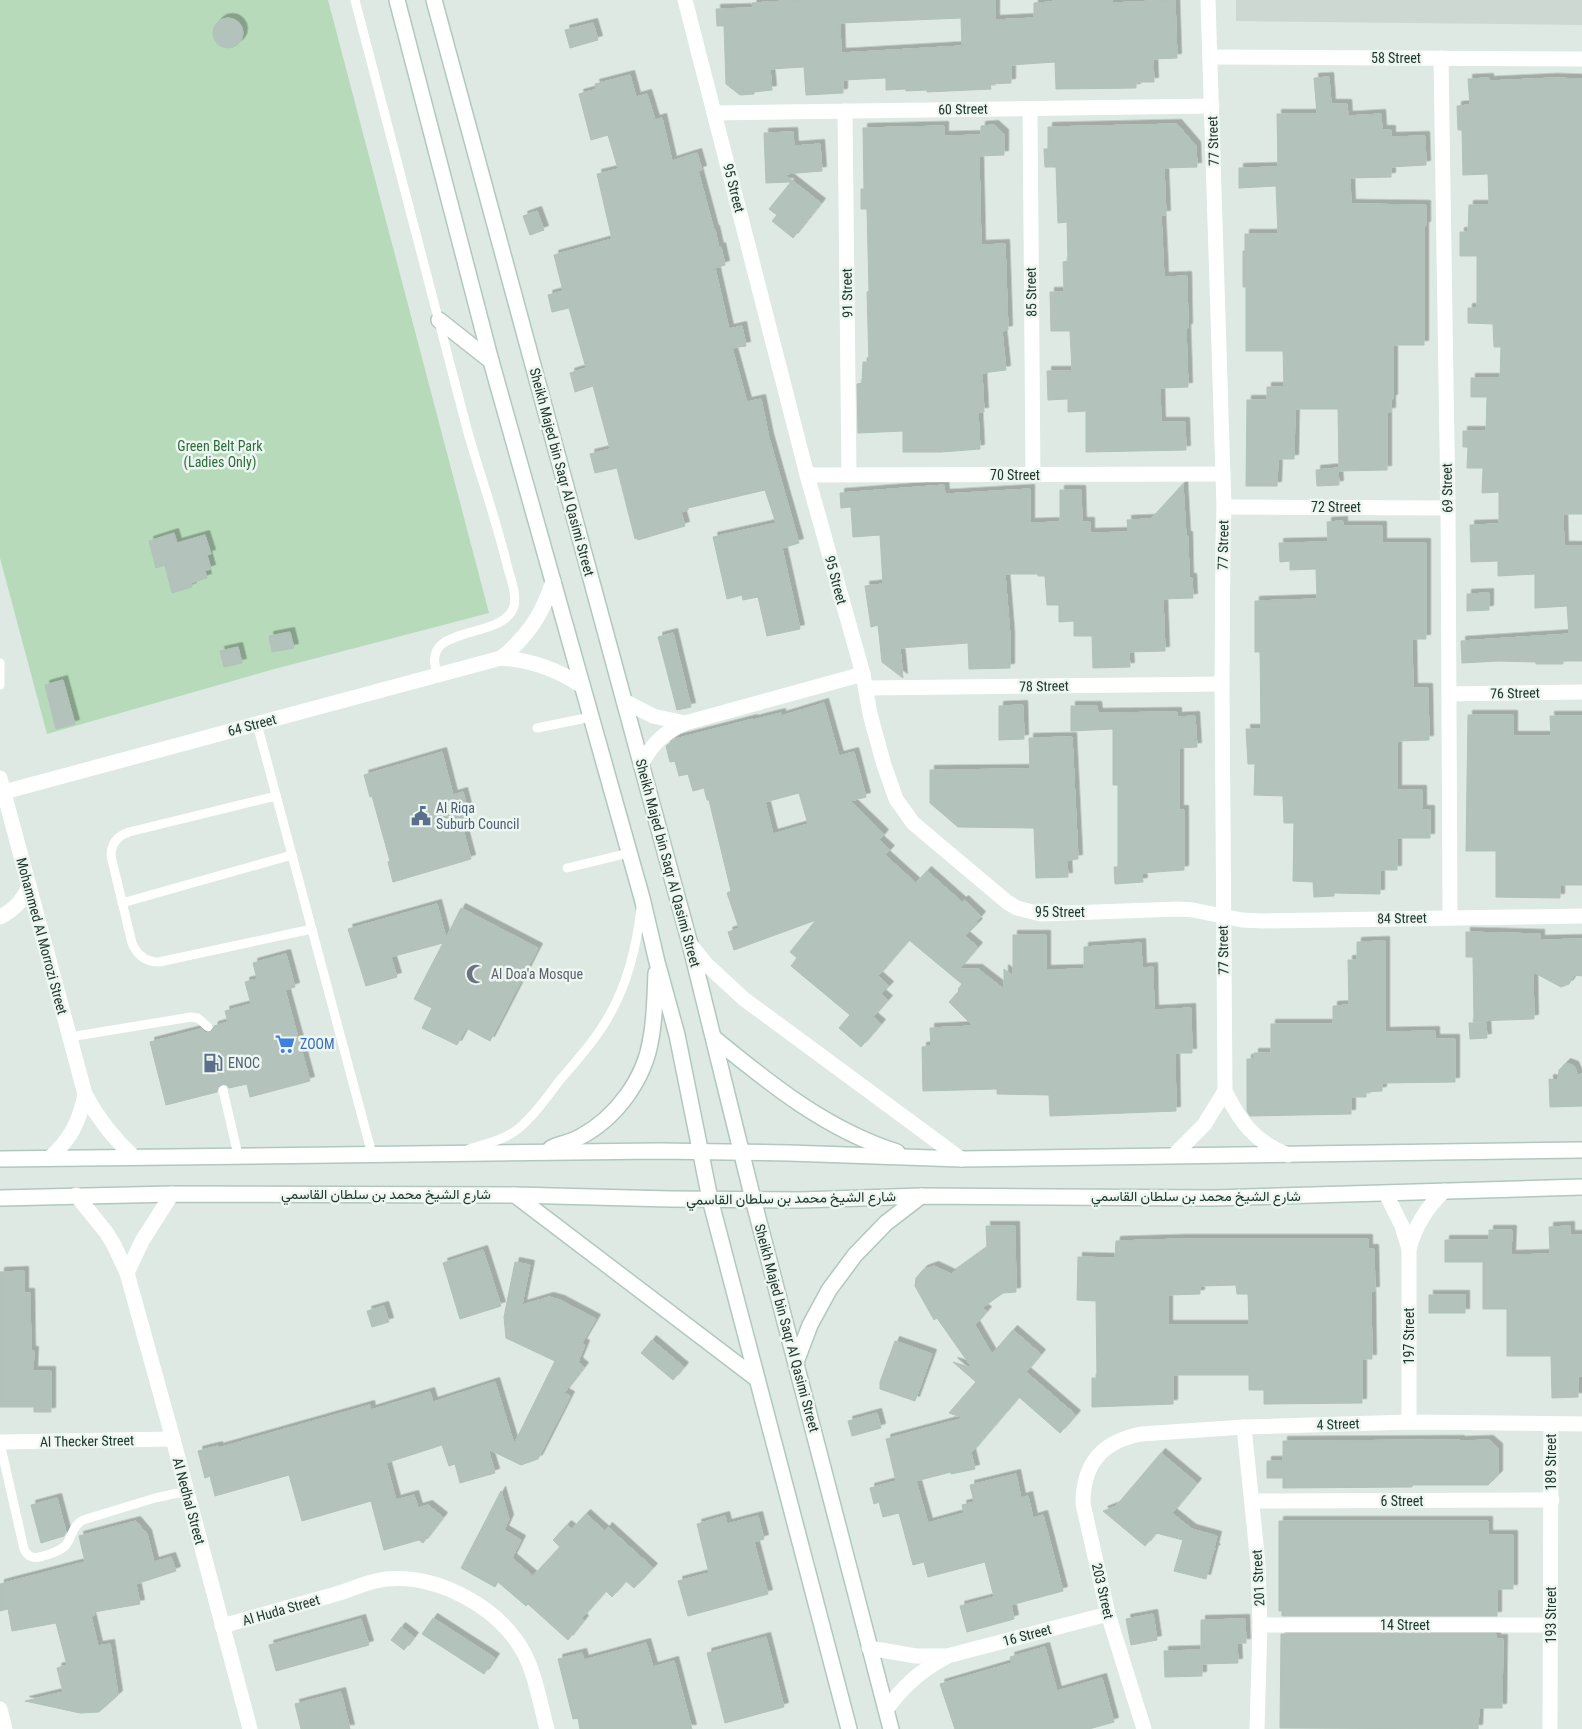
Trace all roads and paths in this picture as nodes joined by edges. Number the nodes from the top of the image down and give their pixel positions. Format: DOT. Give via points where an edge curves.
graph roads {
  1 [pos="355,0"];
  2 [pos="397,0"];
  3 [pos="434,0"];
  4 [pos="685,0"];
  5 [pos="1208,0"];
  6 [pos="1210,57"];
  7 [pos="1440,58"];
  8 [pos="1582,59"];
  9 [pos="1212,106"];
  10 [pos="1030,108"];
  11 [pos="845,111"];
  12 [pos="715,113"];
  13 [pos="439,320"];
  14 [pos="491,361"];
  15 [pos="1223,474"];
  16 [pos="807,475"];
  17 [pos="849,475"];
  18 [pos="1033,475"];
  19 [pos="1224,507"];
  20 [pos="1448,508"];
  21 [pos="553,581"];
  22 [pos="501,658"];
  23 [pos="0,663"];
  24 [pos="438,675"];
  25 [pos="864,681"];
  26 [pos="1222,684"];
  27 [pos="0,686"];
  28 [pos="582,686"];
  29 [pos="1582,692"];
  30 [pos="1449,694"];
  31 [pos="624,702"];
  32 [pos="591,717"];
  33 [pos="684,723"];
  34 [pos="257,724"];
  35 [pos="538,728"];
  36 [pos="641,765"];
  37 [pos="2,785"];
  38 [pos="276,796"];
  39 [pos="629,853"];
  40 [pos="292,855"];
  41 [pos="567,868"];
  42 [pos="29,886"];
  43 [pos="642,898"];
  44 [pos="122,903"];
  45 [pos="1582,916"];
  46 [pos="0,917"];
  47 [pos="1223,917"];
  48 [pos="1450,918"];
  49 [pos="312,929"];
  50 [pos="690,944"];
  51 [pos="657,962"];
  52 [pos="208,1027"];
  53 [pos="70,1037"];
  54 [pos="714,1038"];
  55 [pos="223,1090"];
  56 [pos="1225,1091"];
  57 [pos="86,1094"];
  58 [pos="1582,1150"];
  59 [pos="539,1152"];
  60 [pos="700,1152"];
  61 [pos="457,1153"];
  62 [pos="372,1154"];
  63 [pos="742,1154"];
  64 [pos="1288,1154"];
  65 [pos="1174,1155"];
  66 [pos="238,1156"];
  67 [pos="134,1157"];
  68 [pos="915,1157"];
  69 [pos="50,1158"];
  70 [pos="0,1159"];
  71 [pos="961,1159"];
  72 [pos="1582,1187"];
  73 [pos="1444,1191"];
  74 [pos="172,1194"];
  75 [pos="515,1194"];
  76 [pos="1386,1194"];
  77 [pos="76,1195"];
  78 [pos="921,1196"];
  79 [pos="0,1198"];
  80 [pos="710,1199"];
  81 [pos="753,1200"];
  82 [pos="1409,1250"];
  83 [pos="127,1273"];
  84 [pos="796,1362"];
  85 [pos="756,1379"];
  86 [pos="1409,1422"];
  87 [pos="1551,1424"];
  88 [pos="1582,1424"];
  89 [pos="1244,1427"];
  90 [pos="173,1440"];
  91 [pos="0,1442"];
  92 [pos="1099,1455"];
  93 [pos="187,1491"];
  94 [pos="1552,1500"];
  95 [pos="1252,1501"];
  96 [pos="1108,1614"];
  97 [pos="1260,1625"];
  98 [pos="1551,1625"];
  99 [pos="222,1626"];
  100 [pos="869,1648"];
  101 [pos="947,1656"];
  102 [pos="0,1710"];
  103 [pos="886,1710"];
  104 [pos="5,1729"];
  105 [pos="250,1729"];
  106 [pos="547,1729"];
  107 [pos="849,1729"];
  108 [pos="891,1729"];
  109 [pos="1144,1729"];
  110 [pos="1257,1729"];
  111 [pos="1550,1729"];
  1 -- 13 [label="lane"];
  2 -- 14 [label="street"];
  3 -- 31 [label="street, Sheikh Majed bin Saqr Al Qasimi Street"];
  4 -- 12 [label="street, 95 Street"];
  5 -- 6 [label="street, 77 Street"];
  6 -- 7 [label="street, 58 Street"];
  6 -- 9 [label="street, 77 Street"];
  7 -- 8 [label="street, 58 Street"];
  7 -- 20 [label="street, 69 Street"];
  9 -- 10 [label="street, 60 Street"];
  9 -- 15 [label="street, 77 Street"];
  10 -- 11 [label="street, 60 Street"];
  10 -- 18 [label="street, 85 Street"];
  11 -- 12 [label="street, 60 Street"];
  11 -- 17 [label="street, 91 Street"];
  12 -- 16 [label="street, 95 Street"];
  13 -- 14 [label="street"];
  13 -- 24 [label="lane" via="515,599 512,612 503,621 445,641 436,654"];
  14 -- 21 [label="street"];
  15 -- 18 [label="street, 70 Street"];
  15 -- 19 [label="street, 77 Street"];
  16 -- 17 [label="street, 70 Street"];
  16 -- 25 [label="street, 95 Street"];
  17 -- 18 [label="street, 70 Street"];
  19 -- 20 [label="street, 72 Street"];
  19 -- 26 [label="street, 77 Street"];
  20 -- 30 [label="street, 69 Street"];
  21 -- 22 [label="street, 64 Street" via="539,617 516,646"];
  21 -- 28 [label="street"];
  22 -- 24 [label="street, 64 Street"];
  22 -- 28 [label="street, 64 Street" via="536,663 568,676"];
  23 -- 27 [label="lane"];
  24 -- 34 [label="street, 64 Street"];
  25 -- 26 [label="street, 78 Street"];
  25 -- 33 [label="street, 78 Street"];
  25 -- 47 [label="street, 95 Street" via="874,731 901,808 913,823 1007,902 1041,914 1178,909"];
  26 -- 47 [label="street, 77 Street"];
  28 -- 32 [label="street"];
  29 -- 30 [label="street, 76 Street"];
  30 -- 48 [label="street, 69 Street"];
  31 -- 33 [label="street" via="653,716"];
  31 -- 36 [label="street, Sheikh Majed bin Saqr Al Qasimi Street"];
  32 -- 35 [label="lane"];
  32 -- 39 [label="street"];
  33 -- 36 [label="street" via="658,739"];
  34 -- 37 [label="street, 64 Street"];
  34 -- 38 [label="lane"];
  36 -- 50 [label="street, Sheikh Majed bin Saqr Al Qasimi Street"];
  37 -- 42 [label="street, Mohammed Al Morrozi Street"];
  38 -- 40 [label="lane"];
  38 -- 44 [label="lane" via="119,837 112,846 111,856"];
  39 -- 41 [label="lane"];
  39 -- 43 [label="street"];
  40 -- 44 [label="lane"];
  40 -- 49 [label="lane"];
  42 -- 46 [label="street" via="18,905"];
  42 -- 53 [label="street, Mohammed Al Morrozi Street"];
  43 -- 51 [label="street"];
  43 -- 61 [label="lane" via="625,981 601,1029 518,1129 503,1138"];
  44 -- 49 [label="lane" via="134,950 151,962"];
  45 -- 48 [label="street, 84 Street"];
  47 -- 48 [label="street, 84 Street" via="1262,921"];
  47 -- 56 [label="street, 77 Street"];
  49 -- 62 [label="lane"];
  50 -- 54 [label="street, Sheikh Majed bin Saqr Al Qasimi Street"];
  50 -- 71 [label="street" via="706,964 744,999"];
  51 -- 59 [label="street" via="651,1040 638,1079 613,1113 597,1126 579,1137"];
  51 -- 60 [label="street" via="677,1035"];
  52 -- 53 [label="lane" via="198,1018 191,1017"];
  53 -- 57 [label="street, Mohammed Al Morrozi Street"];
  54 -- 63 [label="street, Sheikh Majed bin Saqr Al Qasimi Street"];
  54 -- 68 [label="street" via="809,1111 878,1146"];
  55 -- 66 [label="lane"];
  56 -- 64 [label="street, 77 Street" via="1233,1109 1259,1139"];
  56 -- 65 [label="street" via="1204,1125"];
  57 -- 67 [label="street, Mohammed Al Morrozi Street" via="106,1128"];
  57 -- 69 [label="street" via="74,1130"];
  58 -- 64 [label="street"];
  59 -- 60 [label="street"];
  59 -- 61 [label="street"];
  60 -- 63 [label="street"];
  60 -- 80 [label="street"];
  61 -- 62 [label="street"];
  62 -- 66 [label="street"];
  63 -- 68 [label="street"];
  63 -- 81 [label="street, Sheikh Majed bin Saqr Al Qasimi Street"];
  64 -- 65 [label="street"];
  65 -- 71 [label="street"];
  66 -- 67 [label="street"];
  67 -- 69 [label="street"];
  68 -- 71 [label="street"];
  69 -- 70 [label="street"];
  72 -- 73 [label="street, شارع الشيخ محمد بن سلطان القاسمي"];
  73 -- 76 [label="street, شارع الشيخ محمد بن سلطان القاسمي"];
  73 -- 82 [label="street" via="1418,1224"];
  74 -- 75 [label="street, شارع الشيخ محمد بن سلطان القاسمي"];
  74 -- 77 [label="street, شارع الشيخ محمد بن سلطان القاسمي"];
  74 -- 83 [label="street" via="146,1234"];
  75 -- 80 [label="street, شارع الشيخ محمد بن سلطان القاسمي"];
  75 -- 85 [label="street"];
  76 -- 78 [label="street, شارع الشيخ محمد بن سلطان القاسمي" via="1213,1198"];
  76 -- 82 [label="street" via="1402,1226"];
  77 -- 79 [label="street, شارع الشيخ محمد بن سلطان القاسمي"];
  77 -- 83 [label="street, Al Nedhal Street" via="106,1232"];
  78 -- 81 [label="street, شارع الشيخ محمد بن سلطان القاسمي"];
  78 -- 84 [label="street" via="886,1223 855,1255 829,1290 810,1325"];
  80 -- 81 [label="street, شارع الشيخ محمد بن سلطان القاسمي"];
  80 -- 85 [label="street"];
  81 -- 84 [label="street, Sheikh Majed bin Saqr Al Qasimi Street"];
  82 -- 86 [label="street, 197 Street"];
  83 -- 90 [label="street, Al Nedhal Street"];
  84 -- 100 [label="street, Sheikh Majed bin Saqr Al Qasimi Street"];
  85 -- 107 [label="street"];
  86 -- 87 [label="street, 4 Street"];
  86 -- 89 [label="street, 4 Street"];
  87 -- 88 [label="street, 4 Street"];
  87 -- 94 [label="street, 189 Street"];
  89 -- 92 [label="street, 4 Street" via="1125,1437"];
  89 -- 95 [label="street, 201 Street"];
  90 -- 91 [label="street, Al Thecker Street"];
  90 -- 93 [label="street, Al Nedhal Street"];
  91 -- 93 [label="lane" via="24,1549 33,1558 62,1548 75,1525 83,1520"];
  92 -- 96 [label="street, 203 Street" via="1088,1469 1083,1486 1083,1504"];
  93 -- 99 [label="street, Al Nedhal Street"];
  94 -- 95 [label="street, 6 Street"];
  94 -- 98 [label="street, 193 Street"];
  95 -- 97 [label="street, 201 Street"];
  96 -- 101 [label="street, 16 Street"];
  96 -- 109 [label="street, 203 Street"];
  97 -- 98 [label="street, 14 Street"];
  97 -- 110 [label="street, 201 Street"];
  98 -- 111 [label="street, 193 Street"];
  99 -- 105 [label="street, Al Nedhal Street"];
  99 -- 106 [label="street, Al Huda Street" via="388,1579 416,1581 449,1590 476,1604 519,1644 530,1667"];
  100 -- 101 [label="street, 16 Street" via="916,1656"];
  100 -- 103 [label="street, Sheikh Majed bin Saqr Al Qasimi Street"];
  101 -- 103 [label="street, 16 Street" via="906,1684"];
  102 -- 104 [label="street"];
  103 -- 108 [label="street, Sheikh Majed bin Saqr Al Qasimi Street"];
}
